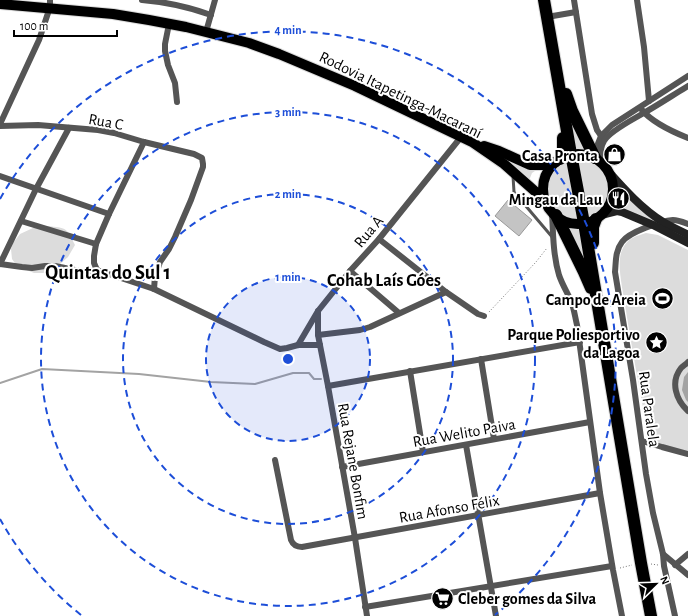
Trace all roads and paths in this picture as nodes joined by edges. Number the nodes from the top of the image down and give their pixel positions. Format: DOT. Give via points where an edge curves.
graph roads {
  1 [pos="142,0"];
  2 [pos="215,0"];
  3 [pos="544,0"];
  4 [pos="574,0"];
  5 [pos="637,0"];
  6 [pos="2,3"];
  7 [pos="50,4"];
  8 [pos="576,12"];
  9 [pos="211,15"];
  10 [pos="547,17"];
  11 [pos="169,24"];
  12 [pos="206,32"];
  13 [pos="554,57"];
  14 [pos="688,76"];
  15 [pos="688,86"];
  16 [pos="649,101"];
  17 [pos="177,102"];
  18 [pos="639,107"];
  19 [pos="644,113"];
  20 [pos="0,125"];
  21 [pos="69,128"];
  22 [pos="461,137"];
  23 [pos="603,138"];
  24 [pos="688,138"];
  25 [pos="144,142"];
  26 [pos="472,142"];
  27 [pos="562,158"];
  28 [pos="597,160"];
  29 [pos="608,171"];
  30 [pos="513,172"];
  31 [pos="0,176"];
  32 [pos="36,189"];
  33 [pos="546,200"];
  34 [pos="554,213"];
  35 [pos="109,214"];
  36 [pos="594,219"];
  37 [pos="21,221"];
  38 [pos="662,221"];
  39 [pos="688,224"];
  40 [pos="653,225"];
  41 [pos="688,234"];
  42 [pos="379,239"];
  43 [pos="554,240"];
  44 [pos="688,243"];
  45 [pos="96,244"];
  46 [pos="0,264"];
  47 [pos="97,270"];
  48 [pos="350,271"];
  49 [pos="154,290"];
  50 [pos="446,292"];
  51 [pos="599,309"];
  52 [pos="318,311"];
  53 [pos="399,314"];
  54 [pos="484,316"];
  55 [pos="318,335"];
  56 [pos="580,342"];
  57 [pos="298,345"];
  58 [pos="320,345"];
  59 [pos="480,359"];
  60 [pos="688,362"];
  61 [pos="410,371"];
  62 [pos="328,386"];
  63 [pos="688,411"];
  64 [pos="590,422"];
  65 [pos="494,440"];
  66 [pos="642,441"];
  67 [pos="466,444"];
  68 [pos="422,452"];
  69 [pos="688,454"];
  70 [pos="275,460"];
  71 [pos="342,467"];
  72 [pos="600,493"];
  73 [pos="478,515"];
  74 [pos="355,538"];
  75 [pos="663,554"];
  76 [pos="688,554"];
  77 [pos="641,562"];
  78 [pos="675,565"];
  79 [pos="664,566"];
  80 [pos="613,568"];
  81 [pos="688,575"];
  82 [pos="491,586"];
  83 [pos="365,607"];
  84 [pos="367,616"];
  85 [pos="496,616"];
  86 [pos="622,616"];
  87 [pos="651,616"];
  88 [pos="675,616"];
  1 -- 9 [label="street" via="192,8"];
  2 -- 9 [label="street"];
  3 -- 10 [label="highway"];
  4 -- 8 [label="street"];
  5 -- 16 [label="street"];
  6 -- 7 [label="main road, Rodovia Itapetinga-Macaraní"];
  7 -- 11 [label="main road, Rodovia Itapetinga-Macaraní"];
  7 -- 20 [label="street" via="39,40"];
  8 -- 10 [label="street"];
  8 -- 23 [label="street" via="594,124"];
  9 -- 12 [label="street"];
  10 -- 13 [label="highway"];
  11 -- 12 [label="main road, Rodovia Itapetinga-Macaraní"];
  11 -- 17 [label="street" via="165,51 175,83"];
  12 -- 22 [label="main road, Rodovia Itapetinga-Macaraní" via="249,43 312,67"];
  13 -- 27 [label="highway"];
  13 -- 28 [label="highway" via="572,111"];
  14 -- 16 [label="street"];
  15 -- 19 [label="street"];
  16 -- 18 [label="street"];
  18 -- 19 [label="street"];
  18 -- 23 [label="street" via="612,125"];
  19 -- 23 [label="street"];
  19 -- 24 [label="street"];
  20 -- 21 [label="street, Rua C"];
  21 -- 25 [label="street, Rua C" via="98,130"];
  21 -- 32 [label="street"];
  22 -- 26 [label="main road, Rodovia Itapetinga-Macaraní"];
  22 -- 42 [label="street, Rua A"];
  23 -- 28 [label="street"];
  25 -- 35 [label="street"];
  25 -- 49 [label="street, Rua C" via="194,154 203,160 203,167 191,200 169,249 160,262"];
  26 -- 27 [label="main road" via="530,165 542,165"];
  26 -- 30 [label="main road, Rodovia Itapetinga-Macaraní"];
  27 -- 28 [label="main road" via="584,154"];
  27 -- 33 [label="main road" via="548,171 544,183"];
  27 -- 36 [label="highway"];
  28 -- 29 [label="main road"];
  29 -- 36 [label="main road" via="612,182 612,194 608,206"];
  29 -- 38 [label="main road" via="635,199"];
  30 -- 33 [label="main road, Rodovia Itapetinga-Macaraní"];
  30 -- 43 [label="lane" via="514,192"];
  31 -- 32 [label="street"];
  32 -- 35 [label="street"];
  32 -- 37 [label="street"];
  33 -- 34 [label="main road"];
  34 -- 36 [label="main road" via="572,223"];
  34 -- 43 [label="street"];
  34 -- 51 [label="highway" via="584,272"];
  35 -- 45 [label="street"];
  36 -- 40 [label="main road" via="617,211"];
  36 -- 51 [label="highway" via="592,240"];
  37 -- 45 [label="street"];
  37 -- 46 [label="street"];
  38 -- 39 [label="street" via="674,220"];
  38 -- 40 [label="street, Rua Paralela"];
  38 -- 41 [label="main road"];
  40 -- 44 [label="main road"];
  40 -- 66 [label="street, Rua Paralela" via="635,232 622,242 618,250 615,272"];
  42 -- 48 [label="street, Rua A"];
  42 -- 50 [label="street"];
  43 -- 54 [label="path"];
  43 -- 56 [label="street" via="560,276 574,309"];
  45 -- 47 [label="street" via="94,263"];
  46 -- 47 [label="street" via="32,268 55,266 85,272"];
  47 -- 49 [label="street"];
  48 -- 52 [label="street, Rua A"];
  48 -- 53 [label="street"];
  49 -- 57 [label="street" via="274,347 280,349"];
  50 -- 53 [label="street"];
  50 -- 54 [label="street"];
  51 -- 77 [label="highway"];
  52 -- 55 [label="street, Rua Rejane Bonfim"];
  52 -- 57 [label="street, Rua A"];
  53 -- 55 [label="street" via="370,328"];
  55 -- 58 [label="street, Rua Rejane Bonfim"];
  56 -- 59 [label="street"];
  56 -- 64 [label="street"];
  57 -- 58 [label="street"];
  58 -- 62 [label="street, Rua Rejane Bonfim"];
  59 -- 61 [label="street"];
  59 -- 65 [label="street"];
  60 -- 63 [label="street" via="675,379 679,399"];
  61 -- 62 [label="street"];
  61 -- 68 [label="street"];
  62 -- 71 [label="street, Rua Rejane Bonfim"];
  64 -- 65 [label="street, Rua Welito Paiva"];
  64 -- 72 [label="street"];
  65 -- 67 [label="street, Rua Welito Paiva"];
  66 -- 69 [label="street"];
  66 -- 75 [label="street, Rua Paralela" via="653,513"];
  67 -- 68 [label="street, Rua Welito Paiva"];
  67 -- 73 [label="street"];
  68 -- 71 [label="street, Rua Welito Paiva"];
  70 -- 74 [label="street, Rua Afonso Félix" via="293,544 302,547"];
  71 -- 74 [label="street, Rua Rejane Bonfim"];
  72 -- 73 [label="street, Rua Afonso Félix"];
  72 -- 80 [label="street"];
  73 -- 74 [label="street, Rua Afonso Félix"];
  73 -- 82 [label="street"];
  74 -- 83 [label="street, Rua Rejane Bonfim"];
  75 -- 78 [label="street"];
  75 -- 79 [label="street, Rua Paralela"];
  76 -- 78 [label="street"];
  77 -- 79 [label="path"];
  77 -- 80 [label="path"];
  77 -- 87 [label="highway"];
  78 -- 81 [label="street"];
  79 -- 88 [label="street, Rua Paralela"];
  80 -- 82 [label="street"];
  80 -- 86 [label="street"];
  82 -- 83 [label="street"];
  82 -- 85 [label="street"];
  83 -- 84 [label="street, Rua Rejane Bonfim"];
}
